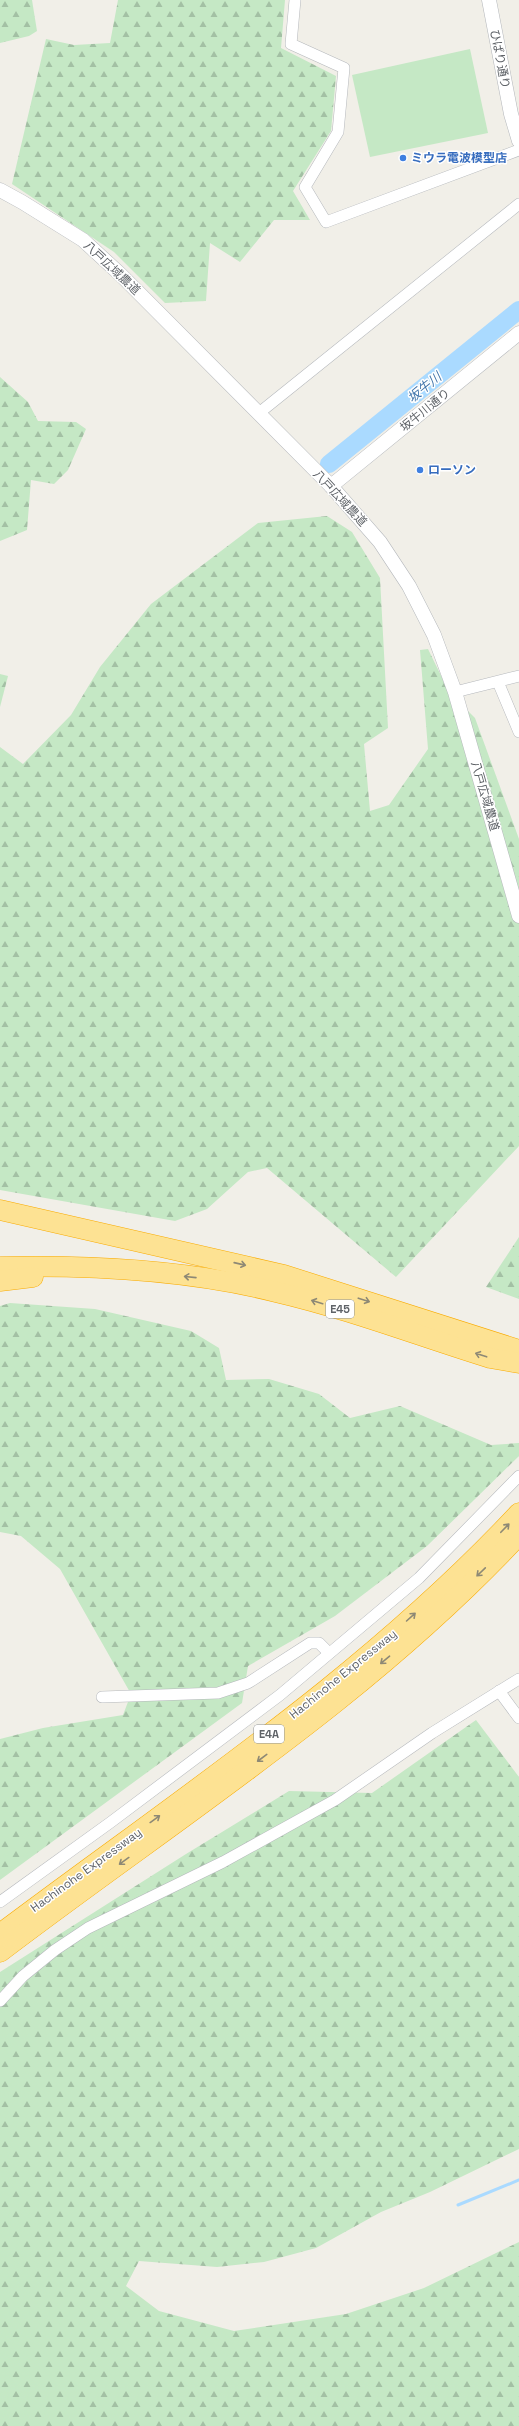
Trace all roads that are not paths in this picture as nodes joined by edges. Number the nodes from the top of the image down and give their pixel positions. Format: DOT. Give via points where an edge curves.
graph roads {
  1 [pos="295,0"];
  2 [pos="489,0"];
  3 [pos="519,141"];
  4 [pos="519,150"];
  5 [pos="0,190"];
  6 [pos="519,204"];
  7 [pos="519,333"];
  8 [pos="259,413"];
  9 [pos="331,486"];
  10 [pos="519,676"];
  11 [pos="498,682"];
  12 [pos="456,692"];
  13 [pos="515,716"];
  14 [pos="519,732"];
  15 [pos="519,916"];
  16 [pos="0,1210"];
  17 [pos="0,1222"];
  18 [pos="174,1250"];
  19 [pos="0,1267"];
  20 [pos="157,1274"];
  21 [pos="0,1281"];
  22 [pos="519,1350"];
  23 [pos="519,1363"];
  24 [pos="519,1476"];
  25 [pos="519,1513"];
  26 [pos="519,1535"];
  27 [pos="329,1653"];
  28 [pos="519,1678"];
  29 [pos="499,1691"];
  30 [pos="102,1697"];
  31 [pos="519,1718"];
  32 [pos="0,1902"];
  33 [pos="0,1934"];
  34 [pos="0,1952"];
  35 [pos="0,2001"];
  1 -- 4 [label="street" via="291,44 344,68 338,132 305,187 326,222"];
  2 -- 3 [label="street, ひばり通り" via="510,114"];
  5 -- 8 [label="street, 八戸広域農道" via="83,240"];
  6 -- 8 [label="street"];
  7 -- 9 [label="street, 坂牛川通り"];
  8 -- 9 [label="street, 八戸広域農道"];
  9 -- 12 [label="street, 八戸広域農道" via="380,542 409,586 434,635"];
  10 -- 11 [label="street"];
  11 -- 12 [label="street"];
  11 -- 13 [label="street"];
  12 -- 15 [label="street, 八戸広域農道"];
  13 -- 14 [label="street"];
  16 -- 18 [label="highway"];
  17 -- 18 [label="highway"];
  18 -- 22 [label="highway, E45, one-way" via="291,1277"];
  19 -- 20 [label="highway" via="79,1267"];
  20 -- 21 [label="highway" via="77,1273"];
  23 -- 20 [label="highway, E45, one-way" via="490,1358 276,1291 239,1283"];
  24 -- 27 [label="street" via="419,1578"];
  33 -- 25 [label="highway, Hachinohe Expressway / E4A, one-way" via="304,1708 401,1627 459,1574"];
  26 -- 34 [label="highway, Hachinohe Expressway / E4A, one-way" via="407,1641 316,1717"];
  27 -- 30 [label="street" via="320,1643 310,1644 248,1683 218,1693"];
  27 -- 32 [label="street" via="263,1707"];
  28 -- 29 [label="street"];
  29 -- 31 [label="street"];
  29 -- 35 [label="street" via="432,1733 335,1800 223,1862 88,1928 28,1972"];
}
